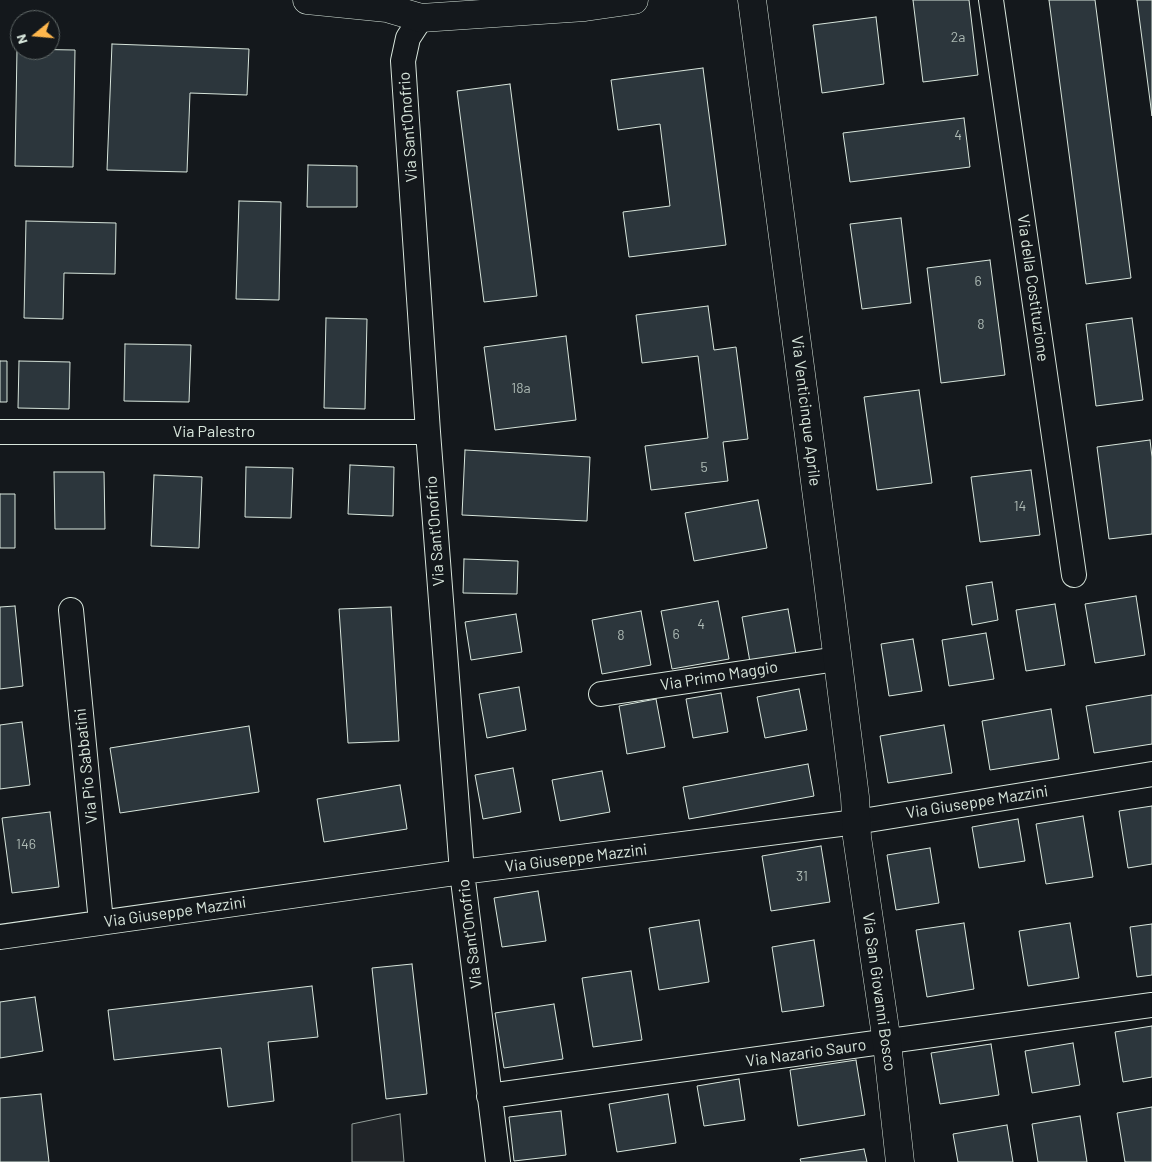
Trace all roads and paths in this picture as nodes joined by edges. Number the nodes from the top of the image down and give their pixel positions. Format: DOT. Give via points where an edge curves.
graph roads {
  1 [pos="307,0"];
  2 [pos="634,0"];
  3 [pos="752,0"];
  4 [pos="992,0"];
  5 [pos="421,18"];
  6 [pos="0,432"];
  7 [pos="428,432"];
  8 [pos="1074,575"];
  9 [pos="71,610"];
  10 [pos="837,658"];
  11 [pos="601,694"];
  12 [pos="1152,774"];
  13 [pos="856,822"];
  14 [pos="462,872"];
  15 [pos="101,922"];
  16 [pos="0,937"];
  17 [pos="1152,1005"];
  18 [pos="886,1042"];
  19 [pos="489,1096"];
  20 [pos="498,1162"];
  21 [pos="900,1162"];
  1 -- 5 [label="street" via="387,8"];
  2 -- 5 [label="street" via="585,7"];
  3 -- 10 [label="street, Via Venticinque Aprile"];
  4 -- 8 [label="street, Via della Costituzione"];
  5 -- 7 [label="street, Via Sant'Onofrio" via="408,38 404,61"];
  6 -- 7 [label="street, Via Palestro"];
  7 -- 14 [label="street, Via Sant'Onofrio"];
  9 -- 15 [label="street, Via Pio Sabbatini"];
  10 -- 11 [label="street, Via Primo Maggio"];
  10 -- 13 [label="street, Via Venticinque Aprile"];
  12 -- 13 [label="street, Via Giuseppe Mazzini"];
  13 -- 14 [label="street, Via Giuseppe Mazzini"];
  13 -- 18 [label="street, Via San Giovanni Bosco"];
  14 -- 15 [label="street, Via Giuseppe Mazzini"];
  14 -- 19 [label="street, Via Sant'Onofrio"];
  15 -- 16 [label="street, Via Giuseppe Mazzini"];
  17 -- 18 [label="street, Via Nazario Sauro"];
  18 -- 19 [label="street, Via Nazario Sauro"];
  18 -- 21 [label="street, Via San Giovanni Bosco"];
  19 -- 20 [label="street, Via Sant'Onofrio"];
}
